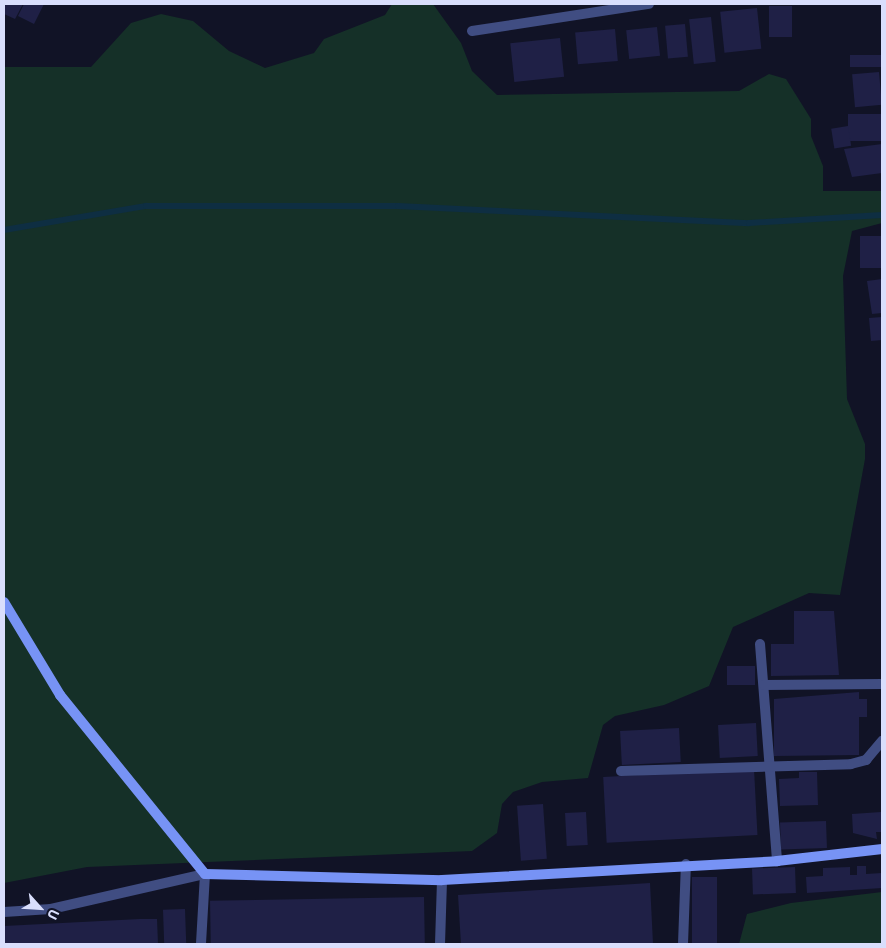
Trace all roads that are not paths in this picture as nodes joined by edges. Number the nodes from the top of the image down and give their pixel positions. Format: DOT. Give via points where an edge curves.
graph roads {
  1 [pos="649,4"];
  2 [pos="472,31"];
  3 [pos="4,602"];
  4 [pos="760,644"];
  5 [pos="882,683"];
  6 [pos="764,685"];
  7 [pos="882,741"];
  8 [pos="770,764"];
  9 [pos="621,771"];
  10 [pos="882,849"];
  11 [pos="776,861"];
  12 [pos="686,864"];
  13 [pos="205,874"];
  14 [pos="442,880"];
  15 [pos="4,912"];
  16 [pos="201,944"];
  17 [pos="440,944"];
  18 [pos="683,944"];
  1 -- 2 [label="street"];
  3 -- 13 [label="street" via="60,695"];
  4 -- 6 [label="street"];
  5 -- 6 [label="street"];
  6 -- 8 [label="street"];
  7 -- 8 [label="street" via="866,760 852,764"];
  8 -- 9 [label="street"];
  8 -- 11 [label="street"];
  10 -- 11 [label="street"];
  11 -- 12 [label="street"];
  12 -- 14 [label="street"];
  12 -- 18 [label="street"];
  13 -- 14 [label="street"];
  13 -- 15 [label="street" via="51,909"];
  13 -- 16 [label="street"];
  14 -- 17 [label="street"];
}
